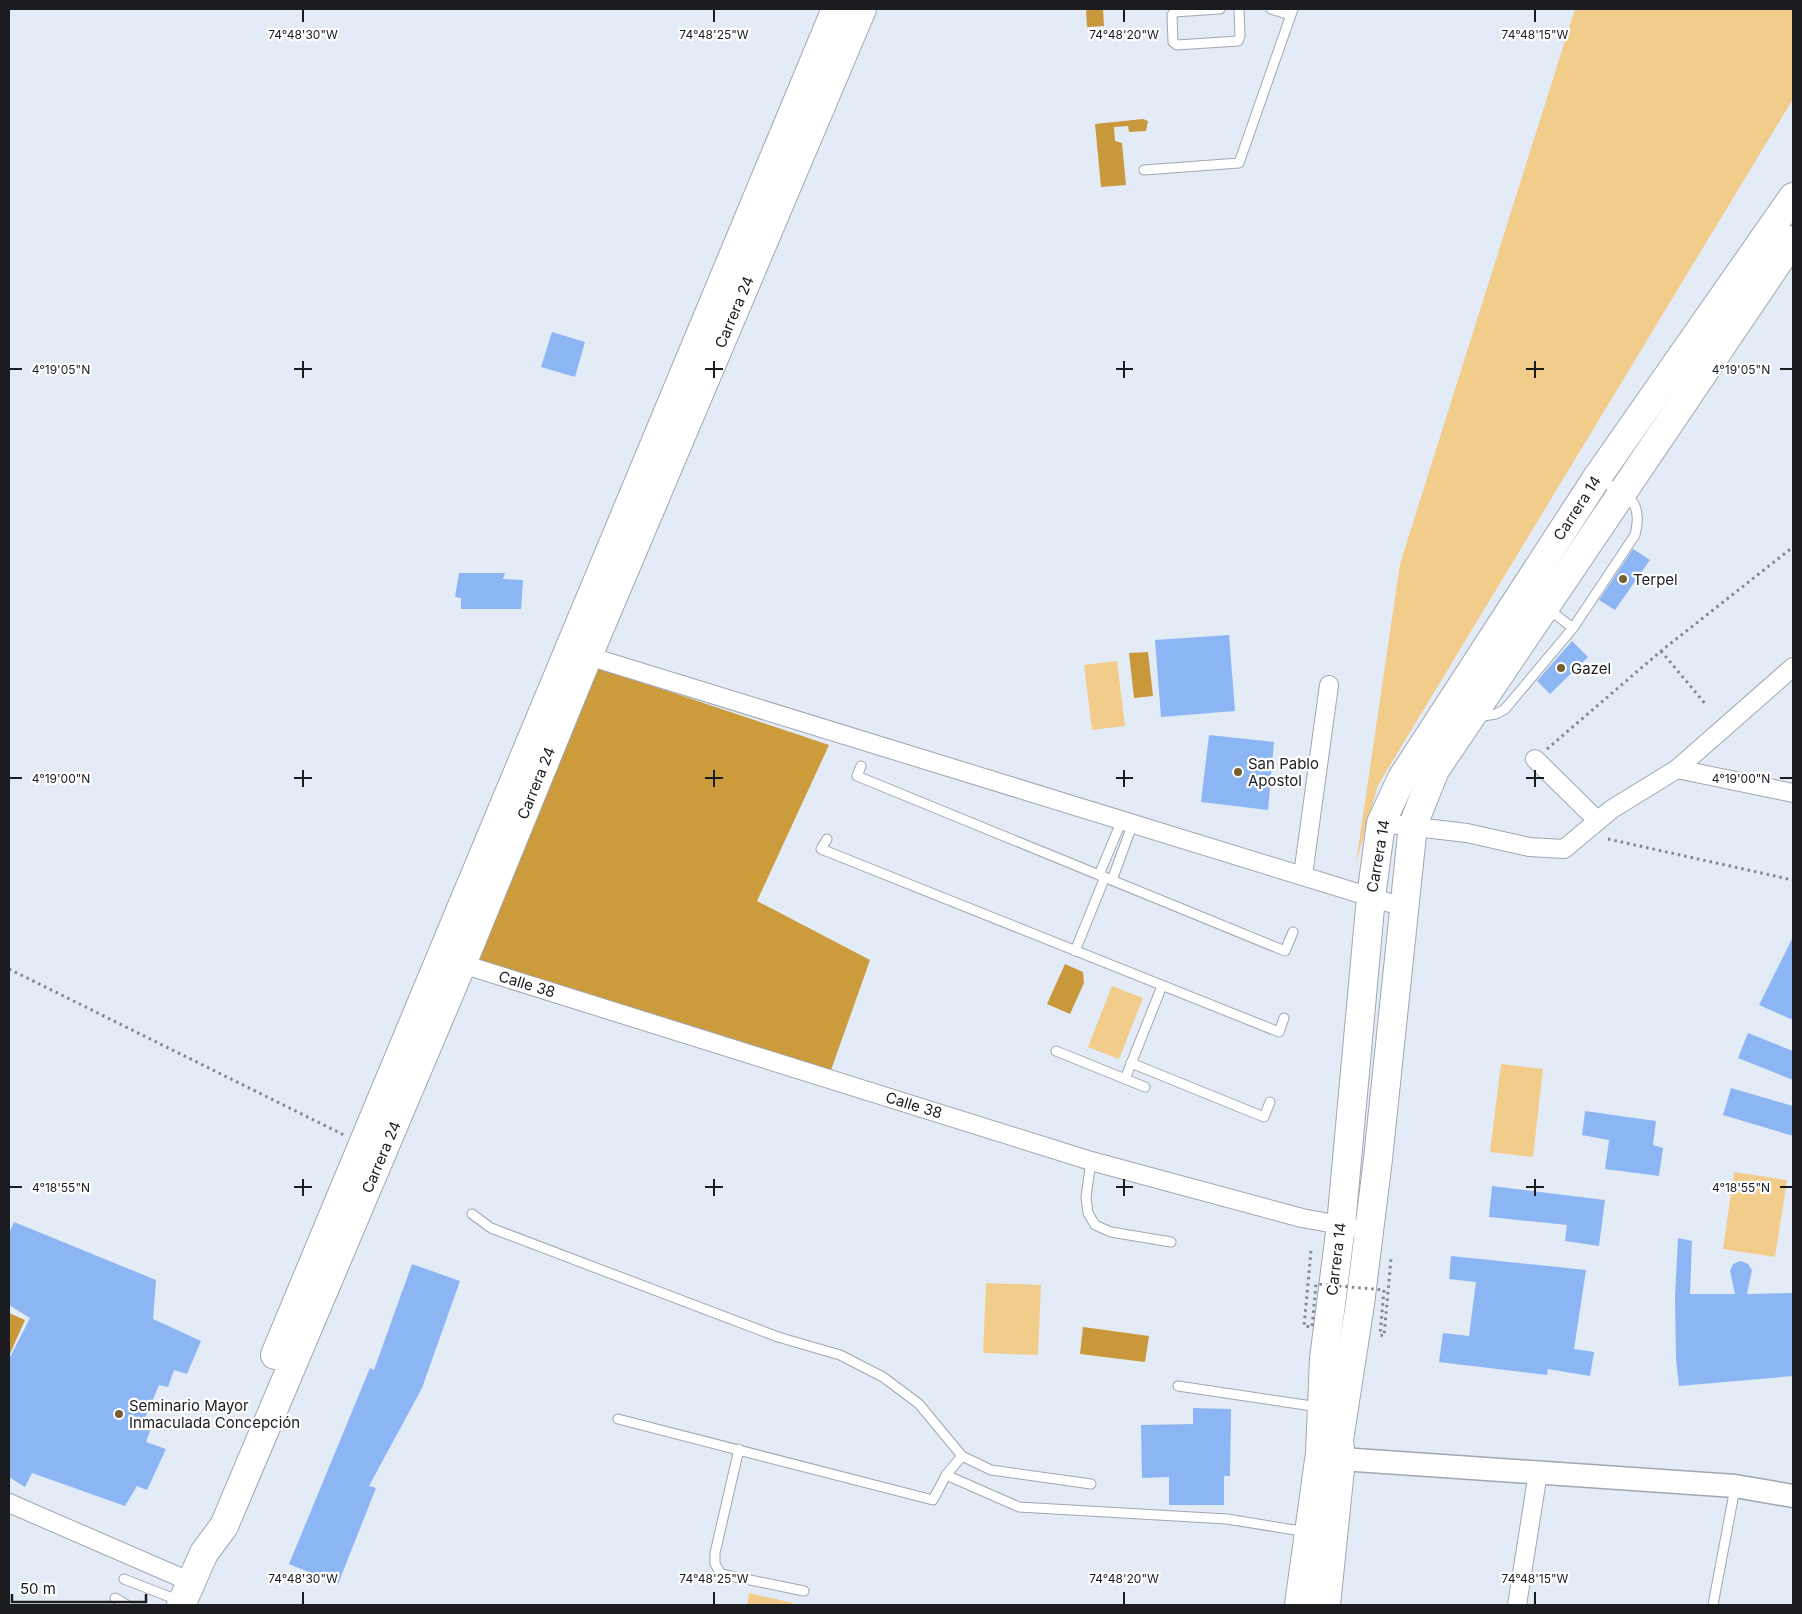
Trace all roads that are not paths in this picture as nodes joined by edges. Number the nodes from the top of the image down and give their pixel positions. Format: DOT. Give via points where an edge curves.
graph roads {
  1 [pos="836,9"];
  2 [pos="862,9"];
  3 [pos="1220,9"];
  4 [pos="1239,9"];
  5 [pos="1271,9"];
  6 [pos="1291,12"];
  7 [pos="1144,170"];
  8 [pos="1793,196"];
  9 [pos="1793,240"];
  10 [pos="1596,479"];
  11 [pos="1623,490"];
  12 [pos="1545,607"];
  13 [pos="1573,628"];
  14 [pos="578,654"];
  15 [pos="1793,667"];
  16 [pos="1329,685"];
  17 [pos="1470,718"];
  18 [pos="1535,759"];
  19 [pos="861,766"];
  20 [pos="1677,769"];
  21 [pos="1793,793"];
  22 [pos="1598,821"];
  23 [pos="1128,822"];
  24 [pos="1382,823"];
  25 [pos="1413,825"];
  26 [pos="827,839"];
  27 [pos="1302,875"];
  28 [pos="1105,878"];
  29 [pos="1371,897"];
  30 [pos="1403,907"];
  31 [pos="1293,932"];
  32 [pos="1075,951"];
  33 [pos="462,964"];
  34 [pos="1162,986"];
  35 [pos="1284,1018"];
  36 [pos="1056,1052"];
  37 [pos="1131,1063"];
  38 [pos="1125,1079"];
  39 [pos="1145,1087"];
  40 [pos="1270,1102"];
  41 [pos="1363,1156"];
  42 [pos="1091,1161"];
  43 [pos="472,1214"];
  44 [pos="1341,1225"];
  45 [pos="1369,1229"];
  46 [pos="1171,1242"];
  47 [pos="280,1344"];
  48 [pos="1178,1386"];
  49 [pos="1334,1410"];
  50 [pos="618,1419"];
  51 [pos="739,1449"];
  52 [pos="962,1456"];
  53 [pos="1331,1456"];
  54 [pos="1538,1473"];
  55 [pos="946,1475"];
  56 [pos="1091,1484"];
  57 [pos="1735,1486"];
  58 [pos="1793,1496"];
  59 [pos="9,1503"];
  60 [pos="1308,1532"];
  61 [pos="124,1579"];
  62 [pos="804,1591"];
  63 [pos="184,1597"];
  64 [pos="115,1598"];
  65 [pos="127,1605"];
  66 [pos="1299,1605"];
  67 [pos="1326,1605"];
  68 [pos="1516,1605"];
  69 [pos="1713,1605"];
  1 -- 14 [label="main road, Carrera 24"];
  2 -- 14 [label="main road, Carrera 24"];
  3 -- 4 [label="lane" via="1174,12 1173,42 1178,45 1238,41"];
  5 -- 6 [label="lane"];
  6 -- 7 [label="lane" via="1239,163"];
  8 -- 10 [label="main road, Carrera 14"];
  9 -- 11 [label="main road, Carrera 14"];
  10 -- 11 [label="lane"];
  10 -- 24 [label="main road, Carrera 14" via="1402,778"];
  11 -- 12 [label="main road, Carrera 14"];
  11 -- 13 [label="lane" via="1635,505 1640,519 1635,535"];
  12 -- 13 [label="lane"];
  12 -- 17 [label="main road, Carrera 14"];
  13 -- 17 [label="lane" via="1505,709 1487,717"];
  14 -- 23 [label="street"];
  14 -- 33 [label="main road, Carrera 24"];
  14 -- 47 [label="main road, Carrera 24" via="363,1144"];
  15 -- 20 [label="street"];
  16 -- 27 [label="street"];
  17 -- 25 [label="main road, Carrera 14" via="1435,770"];
  18 -- 22 [label="street"];
  19 -- 28 [label="lane" via="857,776"];
  20 -- 21 [label="street"];
  20 -- 22 [label="street"];
  22 -- 25 [label="street" via="1564,849 1529,847"];
  23 -- 27 [label="street"];
  23 -- 28 [label="lane"];
  23 -- 28 [label="lane"];
  24 -- 25 [label="street"];
  24 -- 29 [label="main road, Carrera 14"];
  25 -- 30 [label="main road, Carrera 14"];
  26 -- 32 [label="lane" via="821,849"];
  27 -- 29 [label="street"];
  28 -- 31 [label="lane" via="1285,951"];
  28 -- 32 [label="lane"];
  29 -- 30 [label="street"];
  29 -- 41 [label="main road, Carrera 14"];
  30 -- 41 [label="main road, Carrera 14"];
  32 -- 34 [label="lane"];
  33 -- 42 [label="street, Calle 38"];
  33 -- 47 [label="main road, Carrera 24"];
  34 -- 35 [label="lane" via="1279,1032"];
  34 -- 37 [label="lane"];
  36 -- 38 [label="lane"];
  37 -- 38 [label="lane"];
  37 -- 40 [label="lane" via="1264,1117"];
  38 -- 39 [label="lane"];
  41 -- 44 [label="main road, Carrera 14"];
  41 -- 45 [label="main road, Carrera 14"];
  42 -- 44 [label="street, Calle 38" via="1302,1218"];
  42 -- 46 [label="lane" via="1086,1197 1088,1214 1095,1225 1111,1232"];
  43 -- 52 [label="lane" via="491,1228 778,1336 840,1354 883,1377 919,1404"];
  44 -- 45 [label="street, Calle 38"];
  44 -- 49 [label="main road, Carrera 14" via="1324,1359"];
  45 -- 49 [label="main road, Carrera 14"];
  47 -- 63 [label="main road, Carrera 24" via="208,1520 204,1553"];
  48 -- 49 [label="lane"];
  49 -- 53 [label="main road, Carrera 14"];
  50 -- 51 [label="lane"];
  51 -- 55 [label="lane" via="933,1500"];
  51 -- 62 [label="lane" via="715,1564 721,1574"];
  52 -- 55 [label="lane"];
  52 -- 56 [label="lane" via="991,1470"];
  53 -- 54 [label="street"];
  53 -- 60 [label="main road, Carrera 14"];
  53 -- 67 [label="main road, Carrera 14"];
  54 -- 57 [label="street"];
  54 -- 68 [label="street"];
  55 -- 60 [label="lane" via="1019,1507 1227,1519"];
  57 -- 58 [label="street"];
  57 -- 69 [label="lane"];
  59 -- 63 [label="street"];
  60 -- 66 [label="main road, Carrera 14"];
  61 -- 63 [label="lane"];
  64 -- 65 [label="lane"];
}
